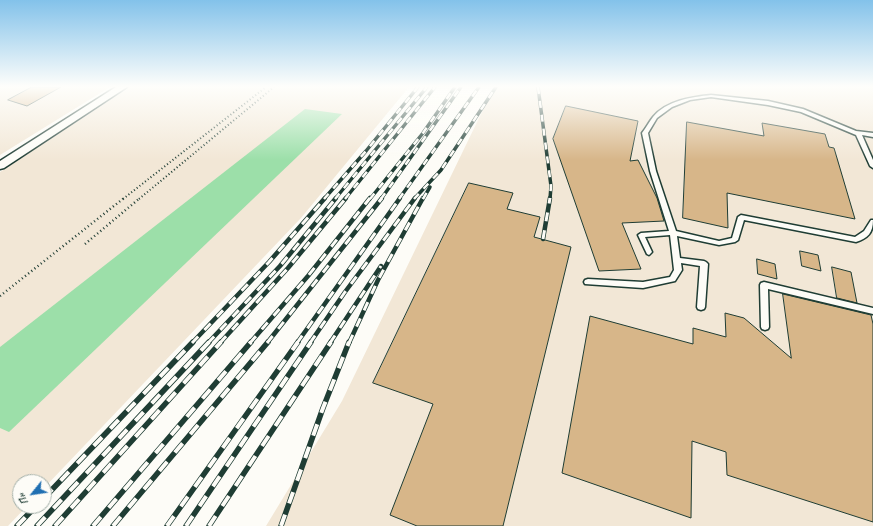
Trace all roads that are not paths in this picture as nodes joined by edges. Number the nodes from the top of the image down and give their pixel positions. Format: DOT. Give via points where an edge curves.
graph roads {
  1 [pos="84,112"];
  2 [pos="662,112"];
  3 [pos="804,112"];
  4 [pos="858,133"];
  5 [pos="873,135"];
  6 [pos="0,166"];
  7 [pos="873,166"];
  8 [pos="873,222"];
  9 [pos="673,233"];
  10 [pos="649,252"];
  11 [pos="676,260"];
  12 [pos="588,282"];
  13 [pos="702,307"];
  14 [pos="873,311"];
  15 [pos="765,327"];
  1 -- 6 [label="street"];
  2 -- 9 [label="lane" via="655,117 645,133 653,171"];
  3 -- 4 [label="lane"];
  4 -- 5 [label="lane"];
  4 -- 7 [label="lane"];
  8 -- 9 [label="lane" via="871,229 856,240 741,217 735,240 719,243"];
  9 -- 10 [label="lane" via="641,235"];
  9 -- 11 [label="lane"];
  11 -- 12 [label="lane" via="678,270 672,279 643,285"];
  11 -- 13 [label="lane" via="704,264"];
  14 -- 15 [label="lane" via="764,285"];
}
